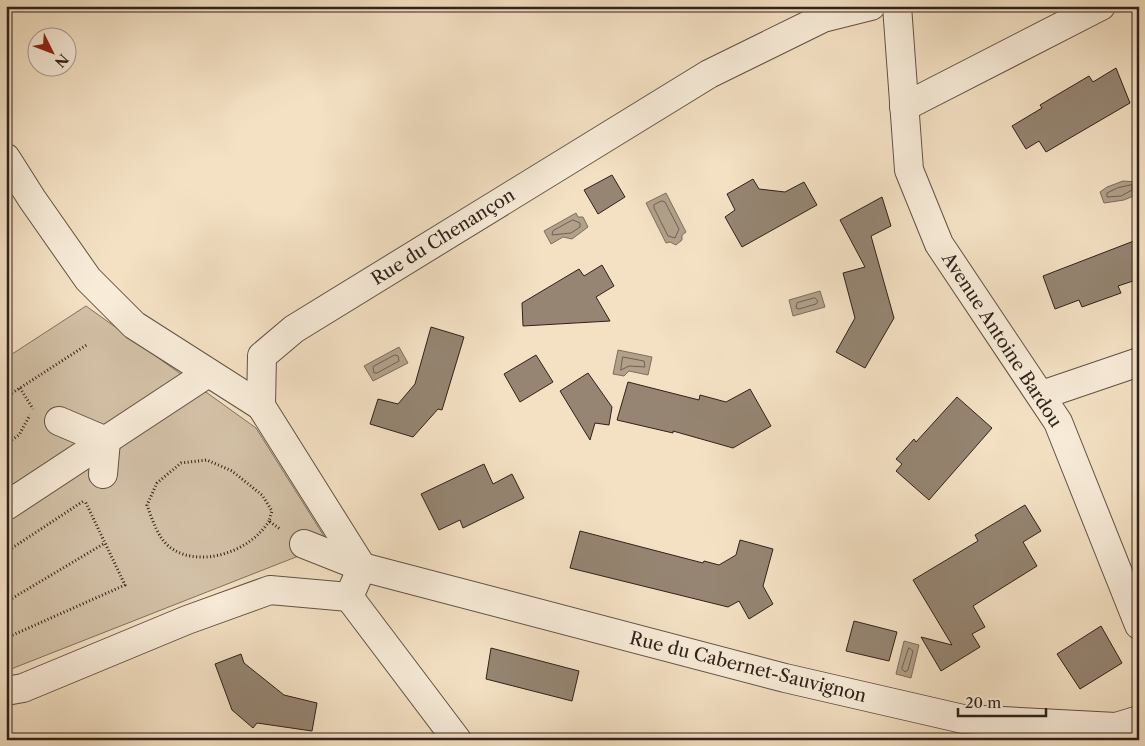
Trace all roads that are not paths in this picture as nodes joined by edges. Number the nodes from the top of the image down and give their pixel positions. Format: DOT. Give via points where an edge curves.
graph roads {
  1 [pos="871,6"];
  2 [pos="897,6"];
  3 [pos="1101,6"];
  4 [pos="904,107"];
  5 [pos="6,158"];
  6 [pos="1139,362"];
  7 [pos="208,373"];
  8 [pos="1042,395"];
  9 [pos="261,406"];
  10 [pos="59,421"];
  11 [pos="106,440"];
  12 [pos="103,474"];
  13 [pos="6,506"];
  14 [pos="304,544"];
  15 [pos="362,567"];
  16 [pos="349,597"];
  17 [pos="1139,625"];
  18 [pos="6,691"];
  19 [pos="1139,720"];
  20 [pos="457,740"];
  1 -- 9 [label="street, Rue du Chenançon" via="822,18 709,74 294,329 262,356"];
  2 -- 4 [label="street, Avenue Antoine Bardou"];
  3 -- 4 [label="street"];
  4 -- 8 [label="street, Avenue Antoine Bardou" via="909,170 939,244"];
  5 -- 7 [label="street" via="88,279 134,325"];
  6 -- 8 [label="street"];
  7 -- 9 [label="street"];
  7 -- 11 [label="street"];
  8 -- 17 [label="street, Avenue Antoine Bardou" via="1058,422"];
  9 -- 15 [label="street"];
  10 -- 11 [label="street"];
  11 -- 12 [label="street"];
  11 -- 13 [label="street"];
  14 -- 15 [label="street, Rue du Cabernet-Sauvignon"];
  15 -- 16 [label="street"];
  15 -- 19 [label="street, Rue du Cabernet-Sauvignon" via="784,678 963,718 1116,727"];
  16 -- 18 [label="street" via="270,590 187,620 23,688"];
  16 -- 20 [label="street"];
}
